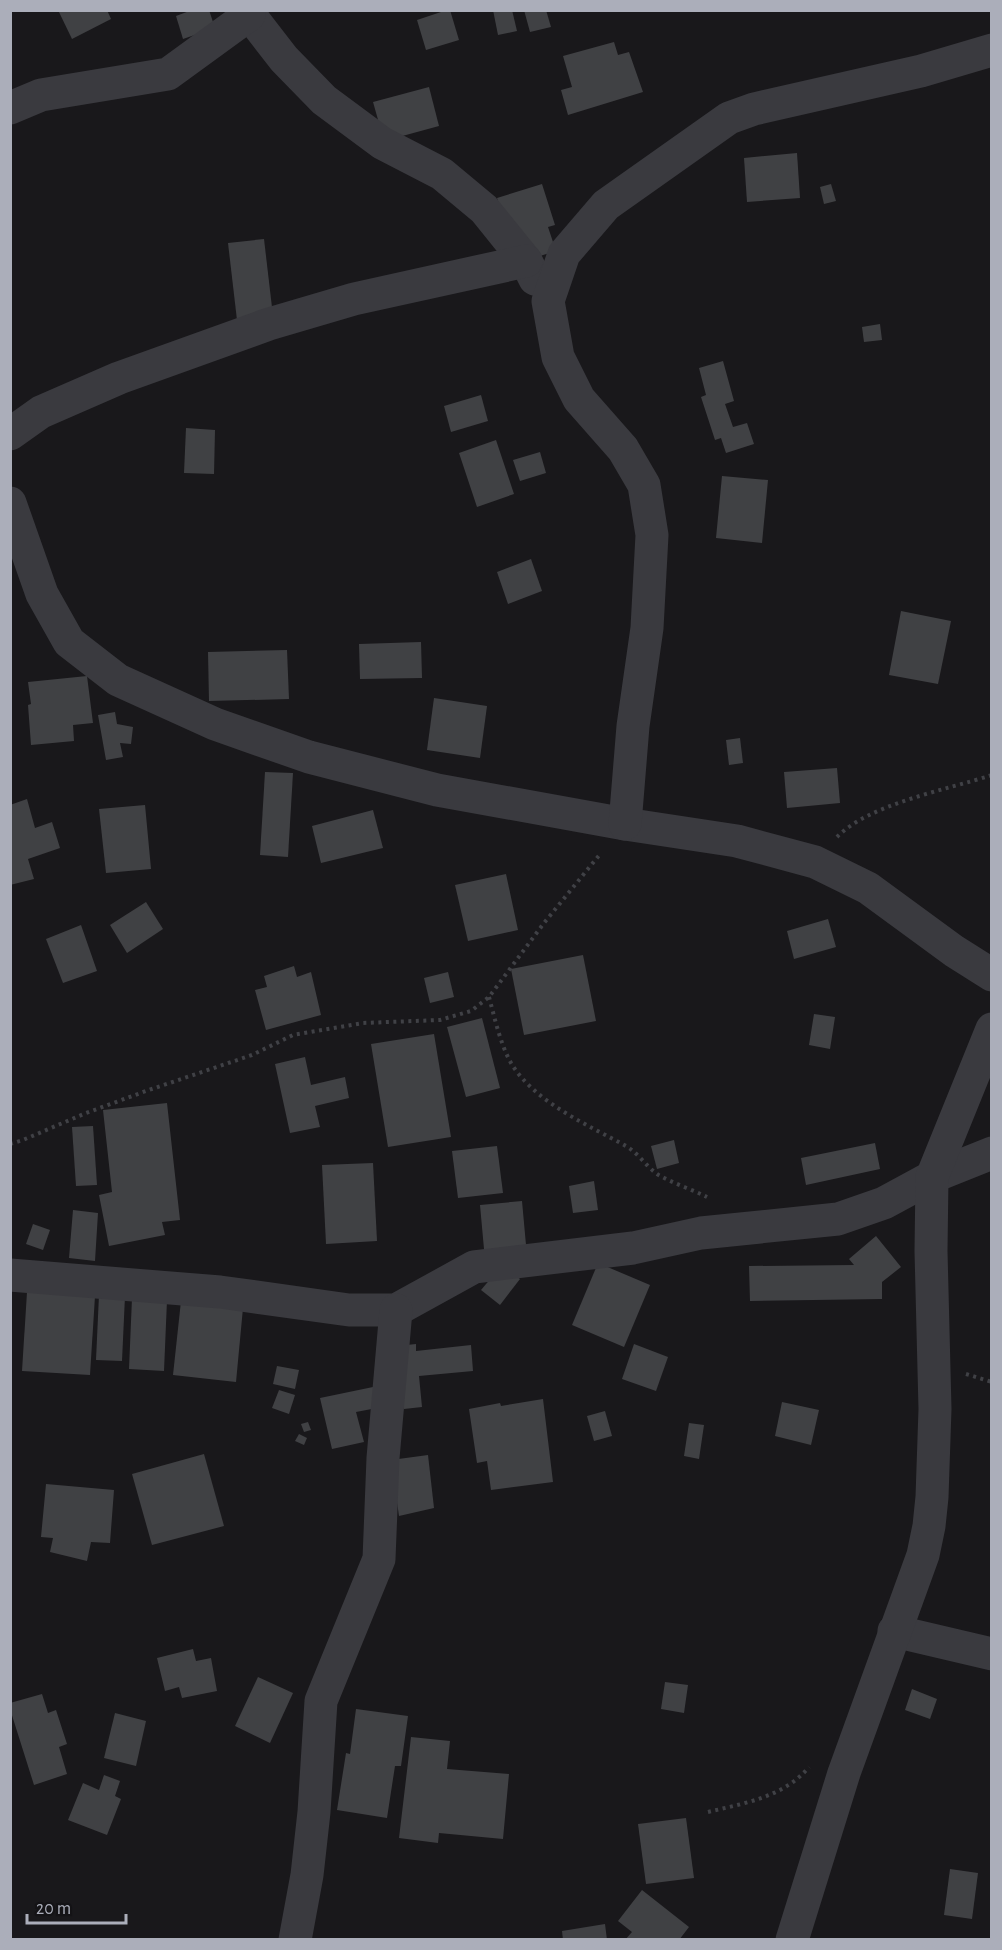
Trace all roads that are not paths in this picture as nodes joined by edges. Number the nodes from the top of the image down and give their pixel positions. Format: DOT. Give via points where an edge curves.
graph roads {
  1 [pos="248,13"];
  2 [pos="992,50"];
  3 [pos="10,108"];
  4 [pos="525,261"];
  5 [pos="548,301"];
  6 [pos="10,434"];
  7 [pos="10,503"];
  8 [pos="625,824"];
  9 [pos="992,975"];
  10 [pos="992,1029"];
  11 [pos="992,1153"];
  12 [pos="932,1177"];
  13 [pos="10,1275"];
  14 [pos="396,1310"];
  15 [pos="894,1631"];
  16 [pos="992,1654"];
  17 [pos="296,1940"];
  18 [pos="792,1940"];
  1 -- 3 [label="street" via="168,74 41,95"];
  1 -- 4 [label="street" via="284,59 324,100 382,143 442,174 484,209"];
  2 -- 5 [label="street" via="729,118 606,205 564,254"];
  4 -- 5 [label="street"];
  4 -- 6 [label="street" via="354,299 269,324 119,378 41,412"];
  5 -- 8 [label="street" via="558,357 579,399 623,449 644,485 652,535"];
  7 -- 8 [label="street" via="42,594 69,642 118,680 215,724 309,757 437,790"];
  8 -- 9 [label="street" via="737,841 815,862 868,888"];
  10 -- 12 [label="street"];
  11 -- 12 [label="street"];
  12 -- 14 [label="street" via="884,1203 838,1219 711,1232 633,1248 474,1267"];
  12 -- 15 [label="street" via="932,1497 922,1555"];
  13 -- 14 [label="street" via="220,1292 349,1310"];
  14 -- 17 [label="street" via="379,1559 321,1701 314,1812"];
  15 -- 16 [label="street"];
  15 -- 18 [label="street"];
}
